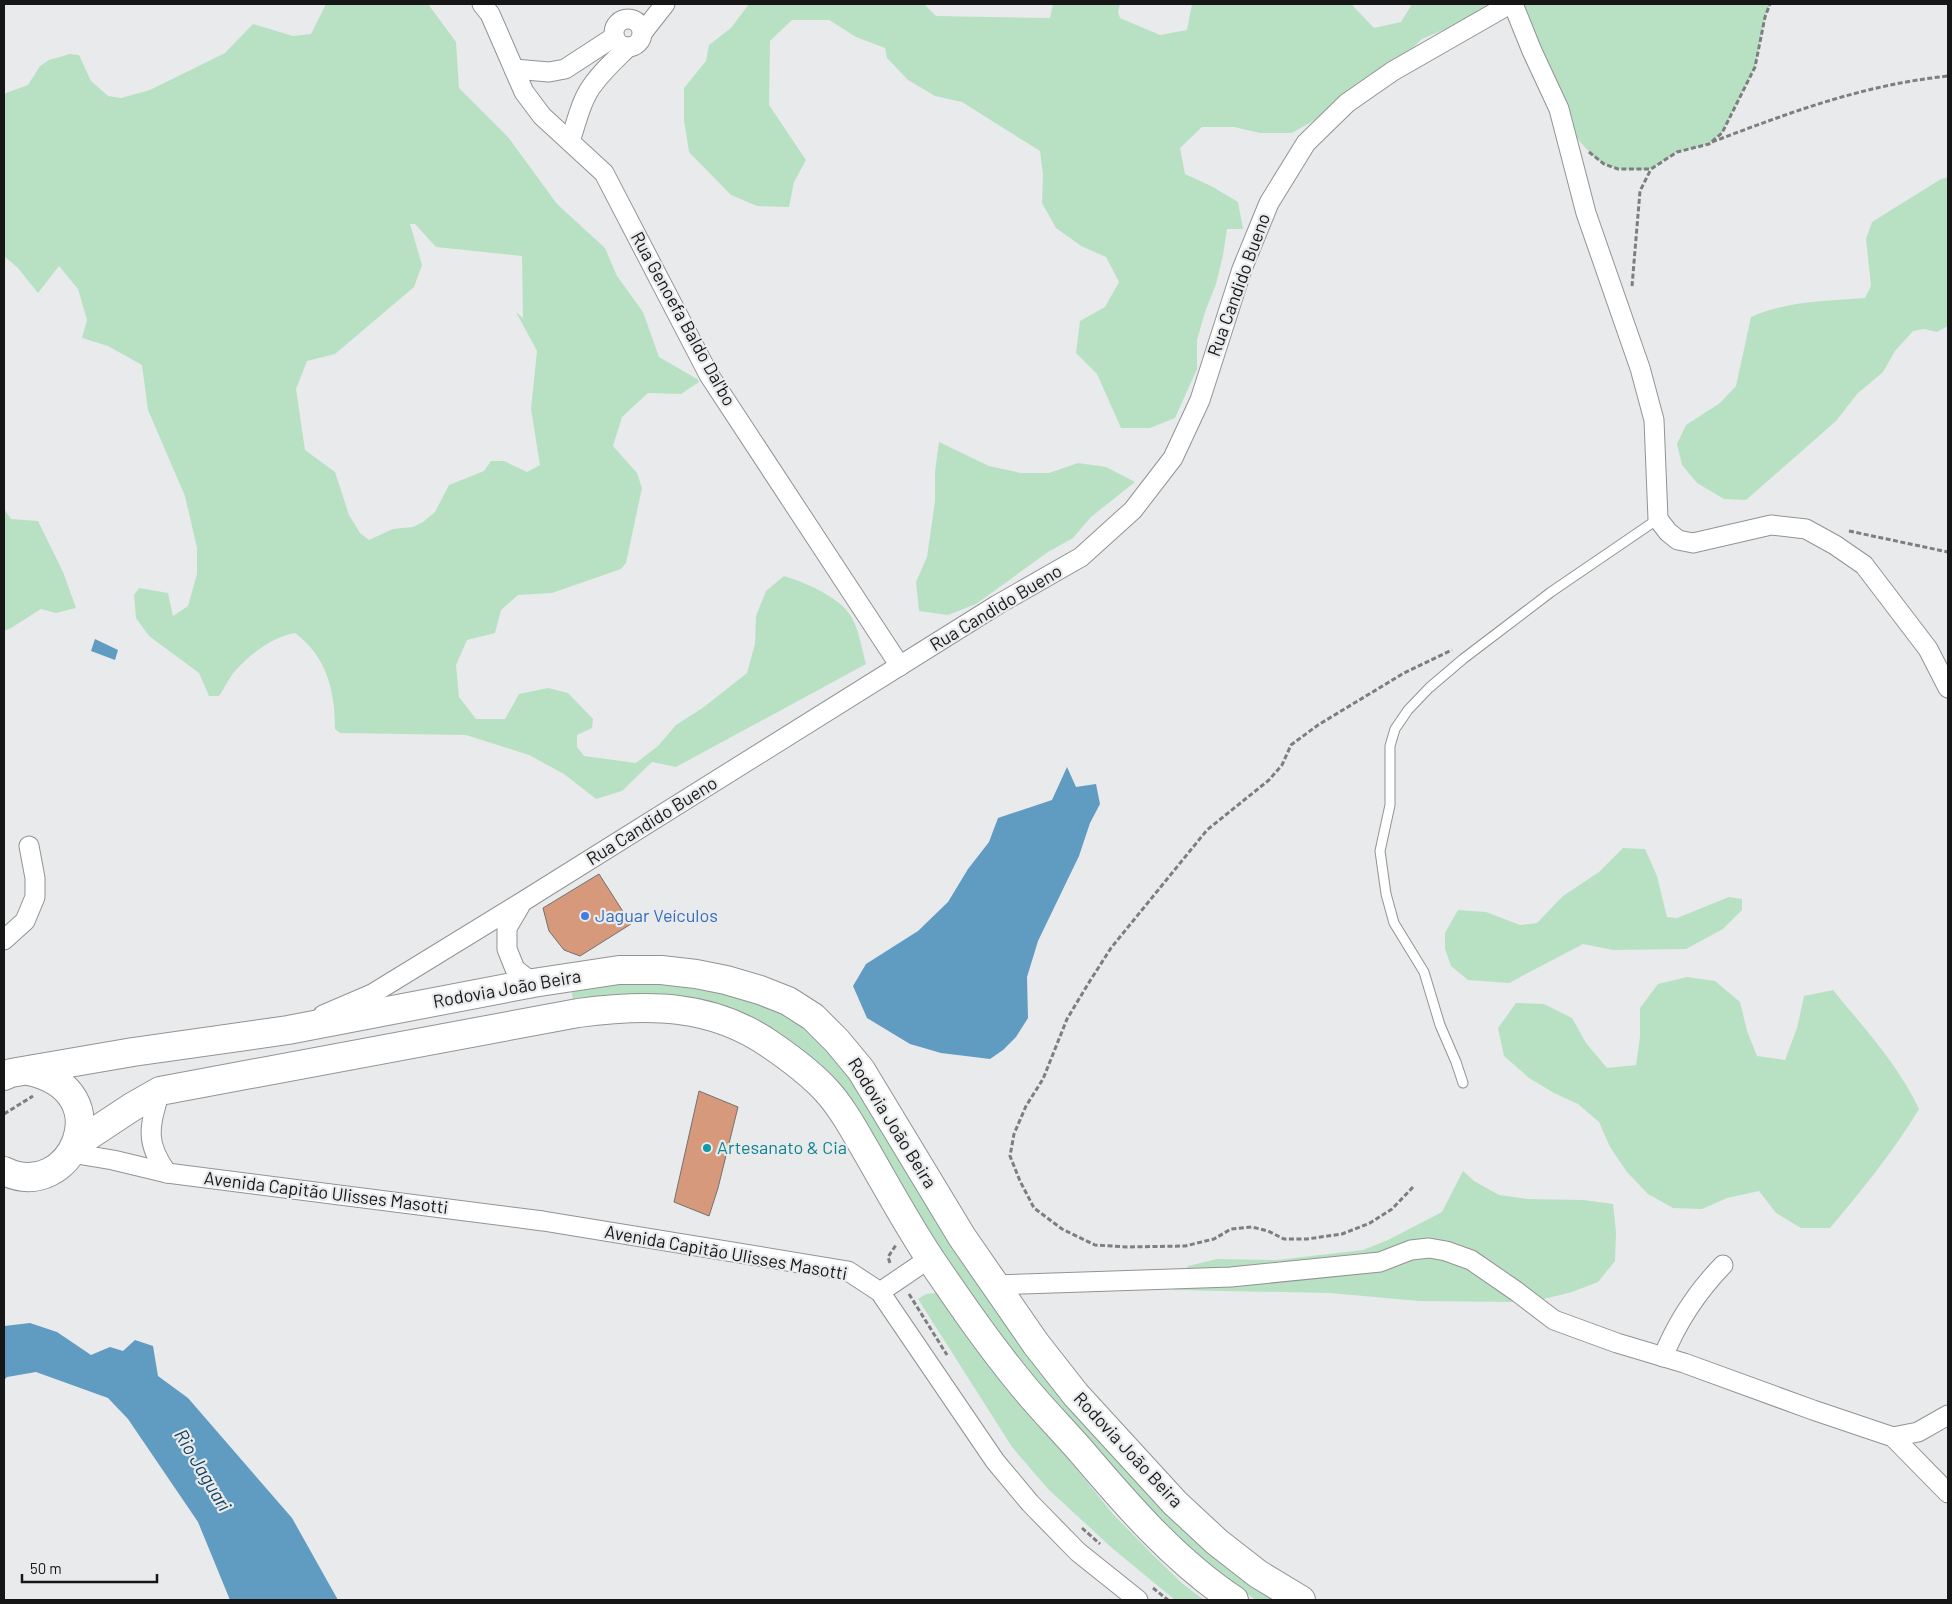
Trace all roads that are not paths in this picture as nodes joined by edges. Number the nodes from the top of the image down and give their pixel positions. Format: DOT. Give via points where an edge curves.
graph roads {
  1 [pos="482,4"];
  2 [pos="665,4"];
  3 [pos="1512,4"];
  4 [pos="643,32"];
  5 [pos="621,42"];
  6 [pos="514,69"];
  7 [pos="570,141"];
  8 [pos="1658,519"];
  9 [pos="900,666"];
  10 [pos="1948,688"];
  11 [pos="29,846"];
  12 [pos="522,902"];
  13 [pos="4,940"];
  14 [pos="534,983"];
  15 [pos="288,1030"];
  16 [pos="16,1074"];
  17 [pos="1463,1083"];
  18 [pos="160,1091"];
  19 [pos="74,1148"];
  20 [pos="4,1171"];
  21 [pos="166,1173"];
  22 [pos="42,1175"];
  23 [pos="4,1196"];
  24 [pos="930,1258"];
  25 [pos="1723,1265"];
  26 [pos="994,1285"];
  27 [pos="880,1292"];
  28 [pos="1663,1356"];
  29 [pos="1948,1415"];
  30 [pos="1893,1437"];
  31 [pos="1948,1492"];
  32 [pos="1138,1600"];
  33 [pos="1234,1600"];
  34 [pos="1301,1600"];
  1 -- 6 [label="street, Rua Genoefa Baldo Dal'bo" via="490,14"];
  2 -- 4 [label="street"];
  3 -- 8 [label="street" via="1559,109 1586,213 1640,368 1654,420"];
  3 -- 9 [label="street, Rua Candido Bueno" via="1393,71 1347,103 1306,143 1269,203 1242,269 1200,400 1172,458 1133,510 1081,557"];
  4 -- 5 [label="street" via="635,46"];
  4 -- 5 [label="street" via="634,19 620,20 614,26"];
  5 -- 6 [label="street" via="565,69 549,72"];
  5 -- 7 [label="street" via="588,92"];
  6 -- 7 [label="street, Rua Genoefa Baldo Dal'bo" via="524,92 542,116"];
  7 -- 9 [label="street, Rua Genoefa Baldo Dal'bo" via="604,173 709,375"];
  8 -- 10 [label="street" via="1678,540 1694,543 1771,525 1806,529 1835,545 1864,565 1928,649"];
  8 -- 17 [label="lane" via="1551,592 1463,658 1429,688 1394,730 1390,746 1390,805 1380,851 1386,894 1394,924 1424,972"];
  9 -- 12 [label="street, Rua Candido Bueno"];
  11 -- 13 [label="street" via="36,878 35,897 26,921"];
  12 -- 14 [label="street" via="507,928 507,949 516,969"];
  12 -- 15 [label="street, Rua Candido Bueno" via="372,994"];
  14 -- 15 [label="main road, Rodovia João Beira"];
  14 -- 26 [label="main road, Rodovia João Beira" via="619,970 696,974 760,990 788,1001 813,1017 861,1070"];
  15 -- 16 [label="main road, Rodovia João Beira" via="133,1052"];
  16 -- 19 [label="main road, Rodovia João Beira" via="45,1075 63,1086 71,1096 78,1111 80,1128"];
  18 -- 19 [label="main road, Rodovia João Beira"];
  18 -- 21 [label="street" via="150,1136 156,1158"];
  18 -- 24 [label="main road, Rodovia João Beira" via="622,1007 669,1008 704,1014 742,1028 769,1043 827,1091"];
  19 -- 21 [label="street, Avenida Capitão Ulisses Masotti"];
  19 -- 22 [label="main road, Rodovia João Beira" via="63,1162"];
  20 -- 22 [label="main road, Rodovia João Beira" via="26,1177"];
  21 -- 27 [label="street, Avenida Capitão Ulisses Masotti" via="543,1221 848,1271"];
  22 -- 23 [label="main road, Rodovia João Beira"];
  24 -- 27 [label="street"];
  24 -- 33 [label="main road, Rodovia João Beira" via="1019,1381 1112,1488 1185,1561"];
  25 -- 28 [label="street" via="1689,1306 1672,1333"];
  26 -- 28 [label="street" via="1231,1277 1380,1262 1411,1250 1428,1248 1471,1260 1554,1320"];
  26 -- 34 [label="main road, Rodovia João Beira" via="1076,1395 1175,1503 1251,1569"];
  27 -- 32 [label="street, Avenida Capitão Ulisses Masotti" via="995,1462 1078,1552"];
  28 -- 30 [label="street"];
  29 -- 30 [label="street" via="1918,1432"];
  30 -- 31 [label="street"];
}
